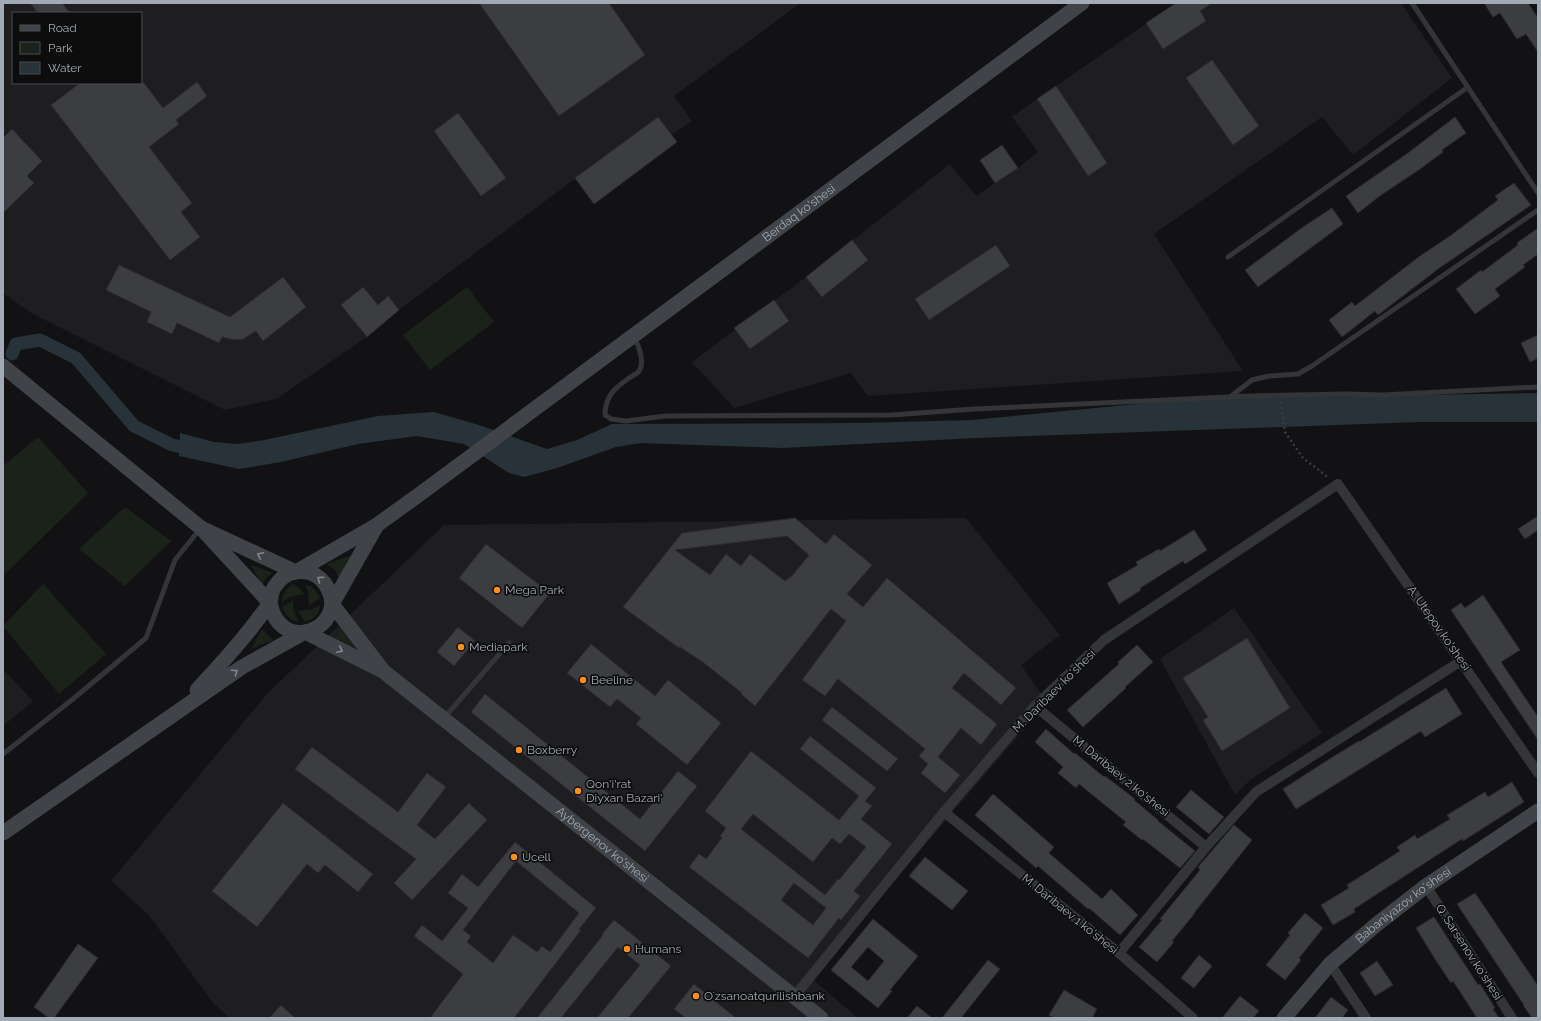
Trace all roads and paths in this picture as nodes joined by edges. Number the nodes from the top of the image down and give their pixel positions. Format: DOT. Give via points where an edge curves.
graph roads {
  1 [pos="1082,3"];
  2 [pos="1412,3"];
  3 [pos="1468,87"];
  4 [pos="1538,193"];
  5 [pos="1538,210"];
  6 [pos="1228,257"];
  7 [pos="633,336"];
  8 [pos="3,366"];
  9 [pos="1538,387"];
  10 [pos="1280,396"];
  11 [pos="1229,397"];
  12 [pos="1338,484"];
  13 [pos="377,524"];
  14 [pos="201,528"];
  15 [pos="296,572"];
  16 [pos="270,603"];
  17 [pos="332,604"];
  18 [pos="305,632"];
  19 [pos="509,643"];
  20 [pos="1461,660"];
  21 [pos="383,671"];
  22 [pos="1035,706"];
  23 [pos="179,710"];
  24 [pos="444,718"];
  25 [pos="3,754"];
  26 [pos="1538,773"];
  27 [pos="1538,810"];
  28 [pos="944,812"];
  29 [pos="3,833"];
  30 [pos="1206,847"];
  31 [pos="1426,886"];
  32 [pos="1119,953"];
  33 [pos="1330,964"];
  34 [pos="794,997"];
  35 [pos="821,1018"];
  36 [pos="1194,1018"];
  37 [pos="1284,1018"];
  38 [pos="1366,1018"];
  39 [pos="1512,1018"];
  1 -- 7 [label="main road, Berdaq ko'shesi"];
  2 -- 3 [label="lane"];
  3 -- 4 [label="lane"];
  3 -- 6 [label="lane"];
  5 -- 11 [label="lane" via="1312,366 1298,374 1252,380"];
  7 -- 11 [label="lane" via="639,346 641,365 639,371 616,388 605,404 605,415 611,419 626,421 672,416 892,415"];
  7 -- 13 [label="main road, Berdaq ko'shesi"];
  8 -- 14 [label="main road"];
  9 -- 10 [label="lane" via="1383,395"];
  10 -- 11 [label="lane"];
  10 -- 12 [label="path" via="1285,432 1303,458"];
  12 -- 20 [label="street, A. Utepov ko'shesi"];
  12 -- 22 [label="street, M. Daribaev ko'shesi" via="1104,640"];
  13 -- 15 [label="main road, Berdaq ko'shesi"];
  13 -- 17 [label="main road"];
  15 -- 14 [label="main road, one-way"];
  14 -- 16 [label="main road"];
  14 -- 25 [label="lane" via="175,560 146,638"];
  15 -- 16 [label="main road" via="285,576 277,583 272,591"];
  17 -- 15 [label="main road, one-way" via="331,593 326,583 307,572"];
  16 -- 18 [label="main road" via="277,622 285,629"];
  16 -- 23 [label="main road" via="236,648"];
  17 -- 18 [label="main road" via="324,623"];
  17 -- 21 [label="main road, Aybergenov ko'shesi"];
  18 -- 21 [label="main road, Aybergenov ko'shesi, one-way"];
  23 -- 18 [label="main road, one-way" via="242,668"];
  19 -- 24 [label="lane"];
  20 -- 26 [label="street, A. Utepov ko'shesi"];
  20 -- 30 [label="street" via="1256,792"];
  21 -- 24 [label="main road, Aybergenov ko'shesi"];
  22 -- 28 [label="street, M. Daribaev ko'shesi"];
  22 -- 30 [label="street, M. Daribaev 2 ko'shesi"];
  23 -- 29 [label="main road"];
  24 -- 34 [label="main road, Aybergenov ko'shesi"];
  27 -- 31 [label="main road, Babaniyazov ko‘shesi"];
  28 -- 32 [label="street, M. Daribaev 1 ko'shesi"];
  28 -- 34 [label="street, M. Daribaev ko'shesi"];
  30 -- 32 [label="street"];
  31 -- 33 [label="main road, Babaniyazov ko‘shesi"];
  31 -- 39 [label="street, Q. Sarsenov ko'shesi"];
  32 -- 36 [label="street, M. Daribaev 1 ko'shesi"];
  33 -- 37 [label="main road, Babaniyazov ko‘shesi"];
  33 -- 38 [label="street"];
  34 -- 35 [label="main road, Aybergenov ko'shesi"];
}
